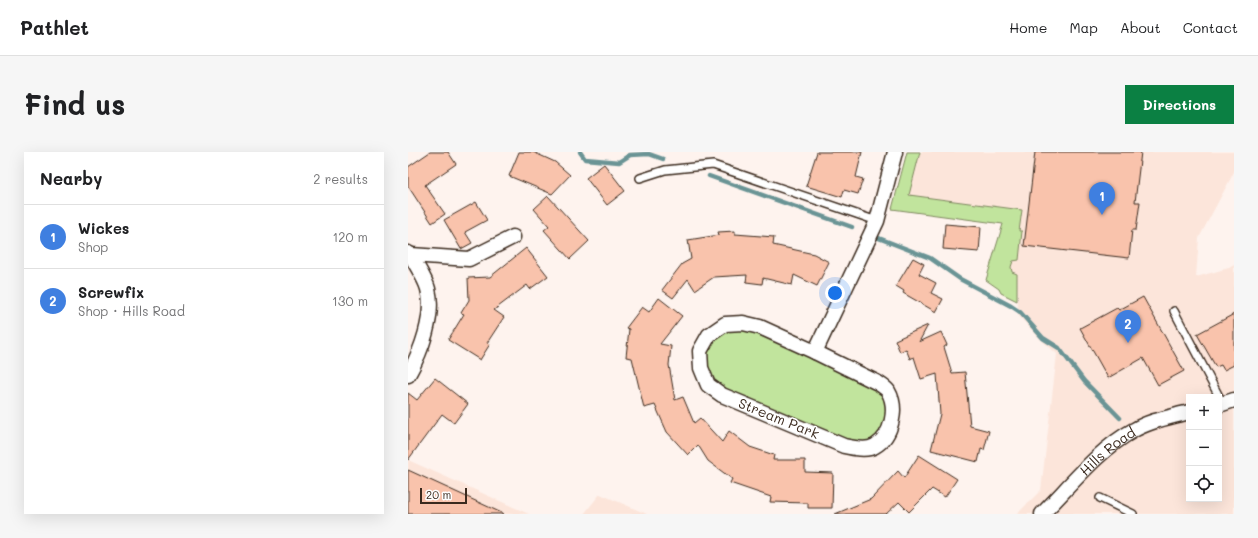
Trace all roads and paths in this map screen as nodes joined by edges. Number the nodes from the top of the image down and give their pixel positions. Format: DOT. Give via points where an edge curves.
graph roads {
  1 [pos="895,152"];
  2 [pos="640,178"];
  3 [pos="877,221"];
  4 [pos="513,237"];
  5 [pos="410,254"];
  6 [pos="1174,311"];
  7 [pos="815,352"];
  8 [pos="408,375"];
  9 [pos="1225,403"];
  10 [pos="1186,413"];
  11 [pos="1100,498"];
  12 [pos="1042,514"];
  13 [pos="1133,514"];
  1 -- 3 [label="street"];
  2 -- 3 [label="lane" via="665,170 713,165"];
  3 -- 7 [label="street"];
  4 -- 5 [label="street" via="469,259"];
  5 -- 8 [label="street" via="428,288 430,307 418,357"];
  6 -- 9 [label="lane"];
  7 -- 7 [label="street, Stream Park" via="887,390 893,412 891,426 885,438 874,447 858,449 844,446 722,395 708,385 701,368 700,351 709,335 726,324 743,323 760,327"];
  10 -- 12 [label="street, Hills Road" via="1152,422 1118,440"];
  11 -- 13 [label="lane"];
}
